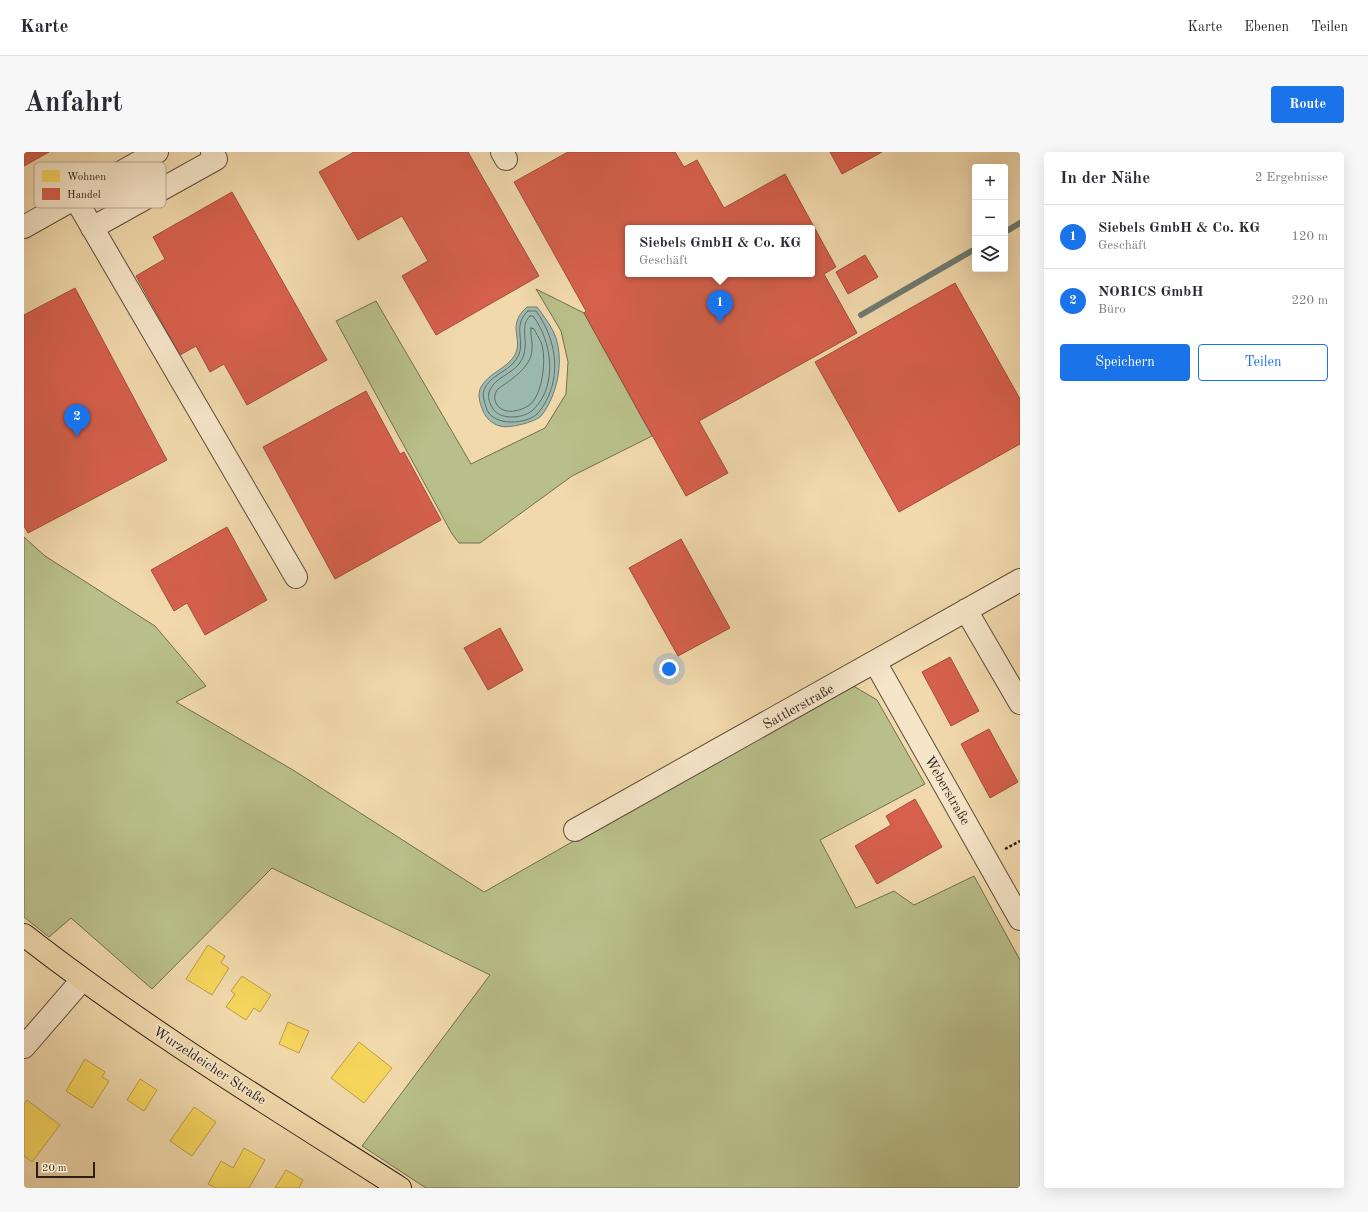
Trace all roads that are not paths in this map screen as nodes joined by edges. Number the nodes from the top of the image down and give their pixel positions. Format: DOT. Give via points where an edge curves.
graph roads {
  1 [pos="157,152"];
  2 [pos="212,152"];
  3 [pos="139,162"];
  4 [pos="166,187"];
  5 [pos="57,208"];
  6 [pos="81,208"];
  7 [pos="128,208"];
  8 [pos="24,227"];
  9 [pos="92,228"];
  10 [pos="296,577"];
  11 [pos="1020,580"];
  12 [pos="966,610"];
  13 [pos="875,662"];
  14 [pos="1020,703"];
  15 [pos="575,830"];
  16 [pos="1020,919"];
  17 [pos="24,935"];
  18 [pos="82,980"];
  19 [pos="24,1047"];
  20 [pos="400,1188"];
  1 -- 3 [label="street"];
  2 -- 4 [label="street" via="216,159"];
  5 -- 8 [label="street"];
  6 -- 9 [label="street"];
  7 -- 9 [label="street"];
  9 -- 10 [label="street"];
  11 -- 12 [label="street, Sattlerstraße"];
  12 -- 13 [label="street, Sattlerstraße"];
  12 -- 14 [label="street"];
  13 -- 15 [label="street, Sattlerstraße"];
  13 -- 16 [label="street, Weberstraße"];
  17 -- 18 [label="main road, Wurzeldeicher Straße"];
  18 -- 19 [label="street"];
  18 -- 20 [label="main road, Wurzeldeicher Straße"];
}
